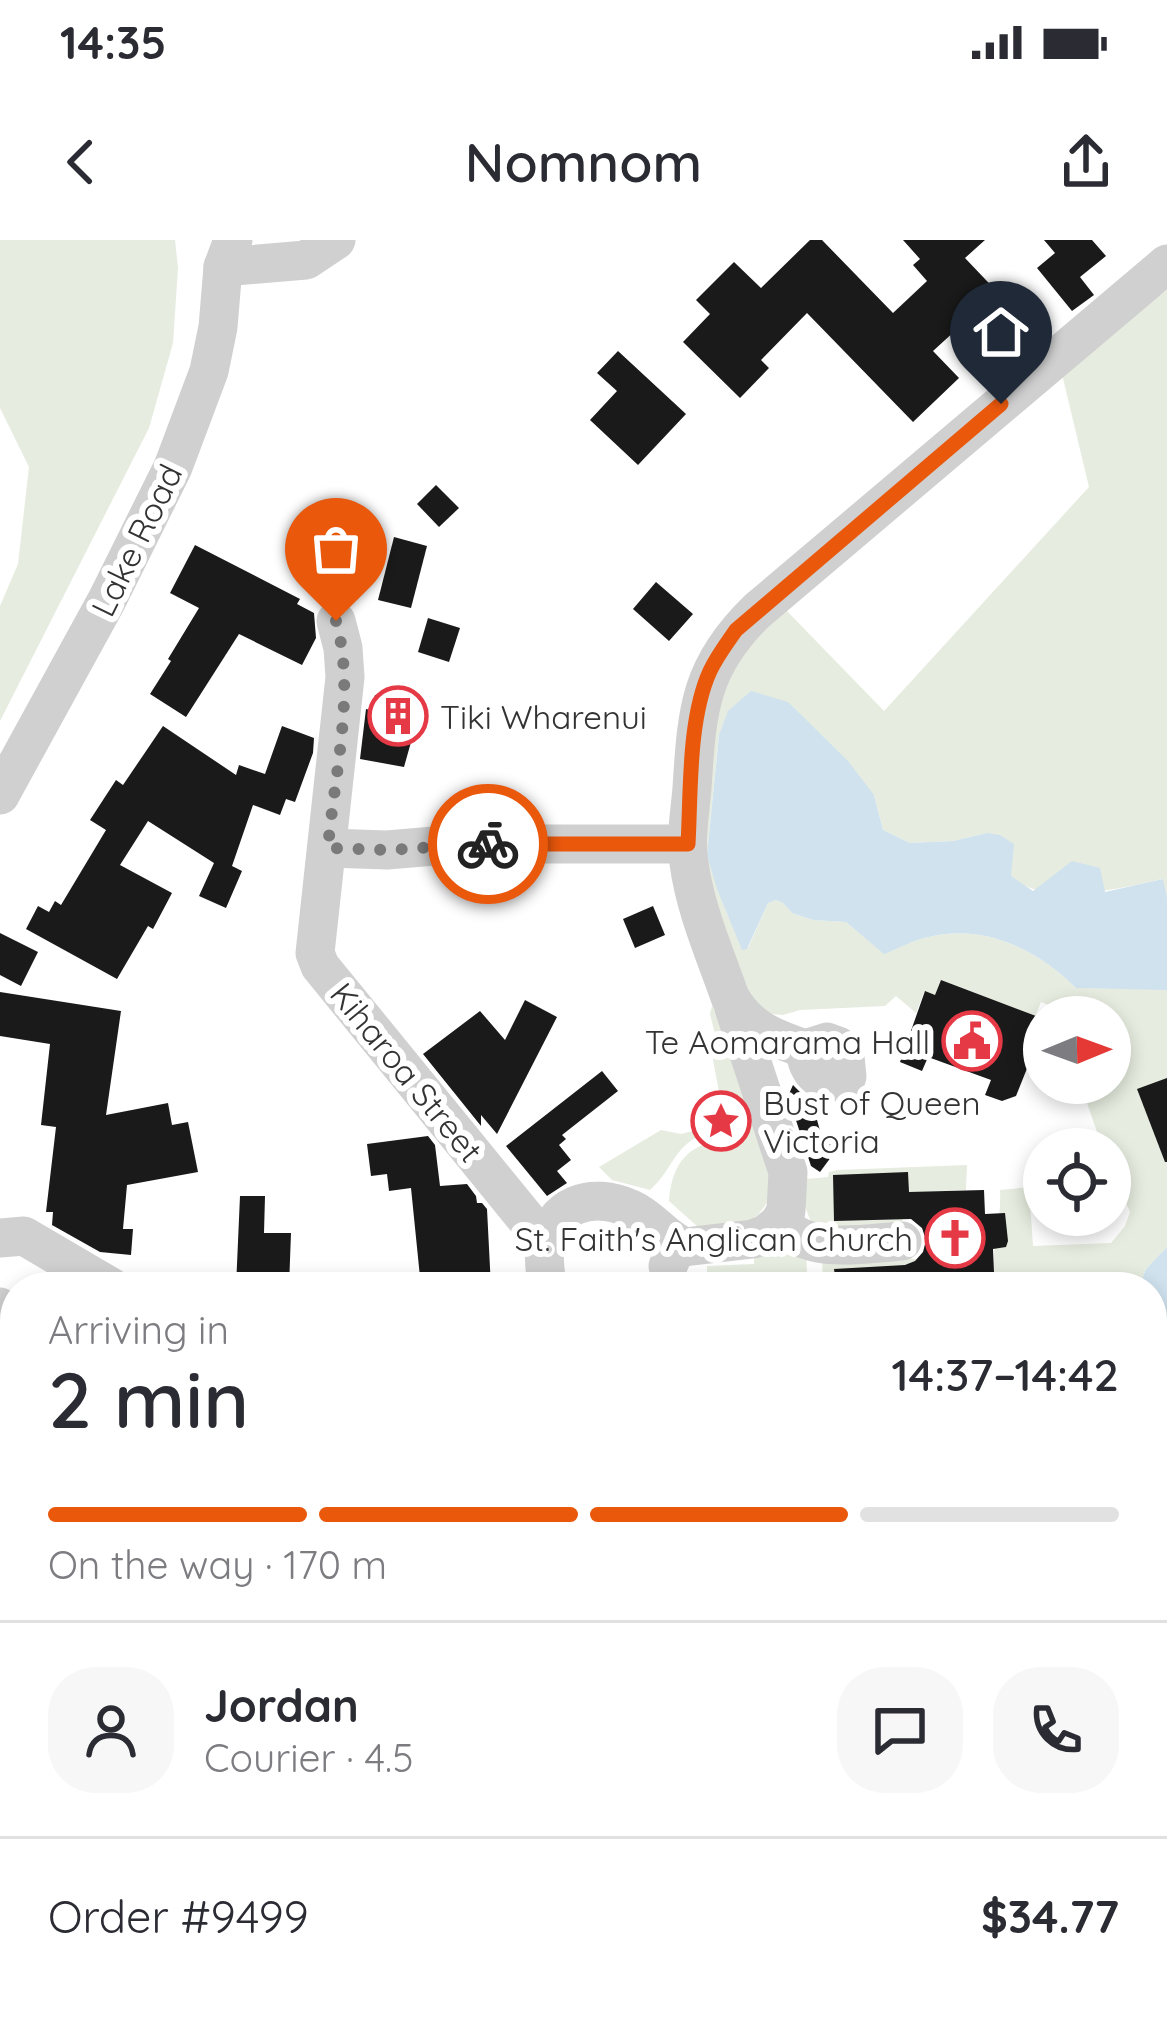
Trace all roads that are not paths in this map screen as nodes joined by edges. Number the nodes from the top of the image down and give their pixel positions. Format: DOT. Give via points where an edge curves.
graph roads {
  1 [pos="336,240"];
  2 [pos="222,249"];
  3 [pos="1167,264"];
  4 [pos="336,621"];
  5 [pos="0,795"];
  6 [pos="688,844"];
  7 [pos="328,848"];
  8 [pos="730,997"];
  9 [pos="805,1049"];
  10 [pos="778,1222"];
  11 [pos="532,1226"];
  12 [pos="0,1238"];
  13 [pos="895,1242"];
  14 [pos="85,1272"];
  15 [pos="547,1272"];
  1 -- 2 [label="street" via="306,260"];
  2 -- 5 [label="street, Lake Road" via="209,371 173,467"];
  3 -- 6 [label="street" via="736,630 702,694"];
  4 -- 7 [label="street, Kiharoa Street" via="346,677"];
  6 -- 7 [label="street"];
  6 -- 8 [label="street" via="696,896"];
  7 -- 11 [label="street, Kiharoa Street" via="314,953 320,966"];
  8 -- 9 [label="street" via="756,1029"];
  8 -- 10 [label="street" via="788,1172"];
  10 -- 13 [label="street" via="812,1244"];
  10 -- 15 [label="street" via="753,1238 660,1230 592,1199 551,1228"];
  12 -- 14 [label="street" via="24,1236"];
}
